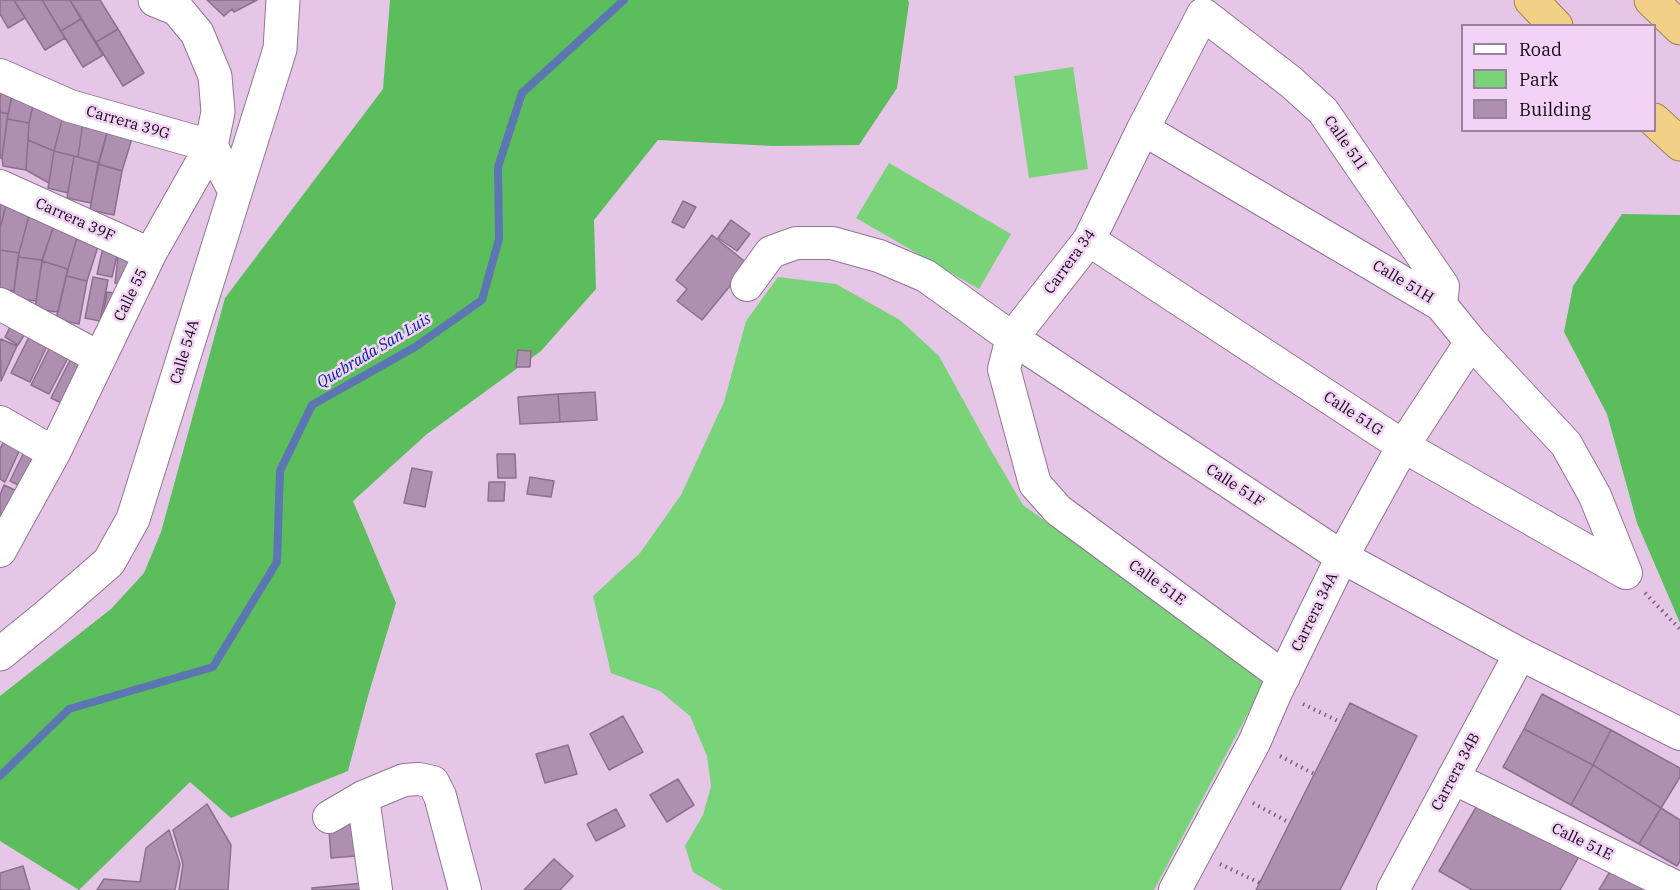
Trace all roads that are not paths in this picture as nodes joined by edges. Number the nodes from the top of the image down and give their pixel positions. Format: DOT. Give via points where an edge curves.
graph roads {
  1 [pos="155,0"];
  2 [pos="283,0"];
  3 [pos="1531,0"];
  4 [pos="1651,0"];
  5 [pos="1203,14"];
  6 [pos="1554,24"];
  7 [pos="1680,28"];
  8 [pos="0,75"];
  9 [pos="1656,122"];
  10 [pos="1143,129"];
  11 [pos="1680,144"];
  12 [pos="211,146"];
  13 [pos="0,186"];
  14 [pos="235,191"];
  15 [pos="1089,240"];
  16 [pos="150,254"];
  17 [pos="747,285"];
  18 [pos="0,304"];
  19 [pos="1441,305"];
  20 [pos="1012,338"];
  21 [pos="1471,342"];
  22 [pos="100,358"];
  23 [pos="0,422"];
  24 [pos="1403,446"];
  25 [pos="54,453"];
  26 [pos="1035,484"];
  27 [pos="0,550"];
  28 [pos="1342,557"];
  29 [pos="1626,573"];
  30 [pos="0,654"];
  31 [pos="1520,654"];
  32 [pos="1289,689"];
  33 [pos="1680,734"];
  34 [pos="1453,778"];
  35 [pos="363,797"];
  36 [pos="328,817"];
  37 [pos="1403,887"];
  38 [pos="1680,889"];
  39 [pos="376,890"];
  40 [pos="465,890"];
  41 [pos="1175,890"];
  1 -- 12 [label="street, Calle 55" via="177,9 197,33 215,76 218,112"];
  2 -- 14 [label="street, Calle 54A" via="280,50"];
  3 -- 6 [label="highway"];
  4 -- 7 [label="highway"];
  5 -- 10 [label="street, Carrera 34"];
  5 -- 19 [label="street, Calle 51I" via="1323,111 1443,286"];
  8 -- 12 [label="street, Carrera 39G" via="69,106"];
  9 -- 11 [label="highway"];
  10 -- 15 [label="street, Carrera 34"];
  10 -- 19 [label="street, Calle 51H"];
  12 -- 14 [label="street"];
  12 -- 16 [label="street, Calle 55"];
  13 -- 16 [label="street, Carrera 39F"];
  14 -- 30 [label="street, Calle 54A" via="133,519 109,562"];
  15 -- 20 [label="street, Carrera 34"];
  15 -- 24 [label="street, Calle 51G"];
  16 -- 22 [label="street, Calle 55"];
  17 -- 20 [label="street, Calle 51F" via="771,252 796,243 832,243 879,256 926,276"];
  18 -- 22 [label="street"];
  19 -- 21 [label="street, Calle 51H"];
  20 -- 26 [label="street, Carrera 34" via="1004,369"];
  20 -- 28 [label="street, Calle 51F"];
  21 -- 24 [label="street, Carrera 34A"];
  21 -- 29 [label="street, Calle 51H" via="1566,444 1595,496"];
  22 -- 25 [label="street, Calle 55"];
  23 -- 25 [label="street"];
  24 -- 28 [label="street, Carrera 34A"];
  24 -- 29 [label="street, Calle 51G"];
  25 -- 27 [label="street, Calle 55"];
  26 -- 32 [label="street, Calle 51E" via="1058,510"];
  28 -- 31 [label="street, Calle 51F"];
  28 -- 32 [label="street, Carrera 34A"];
  31 -- 33 [label="street, Calle 51F"];
  31 -- 34 [label="street, Carrera 34B"];
  32 -- 41 [label="street, Carrera 34A" via="1276,692 1254,743"];
  34 -- 37 [label="street, Carrera 34B"];
  34 -- 38 [label="street, Calle 51E"];
  35 -- 36 [label="street"];
  35 -- 39 [label="street"];
  35 -- 40 [label="street" via="404,780 433,782"];
}
